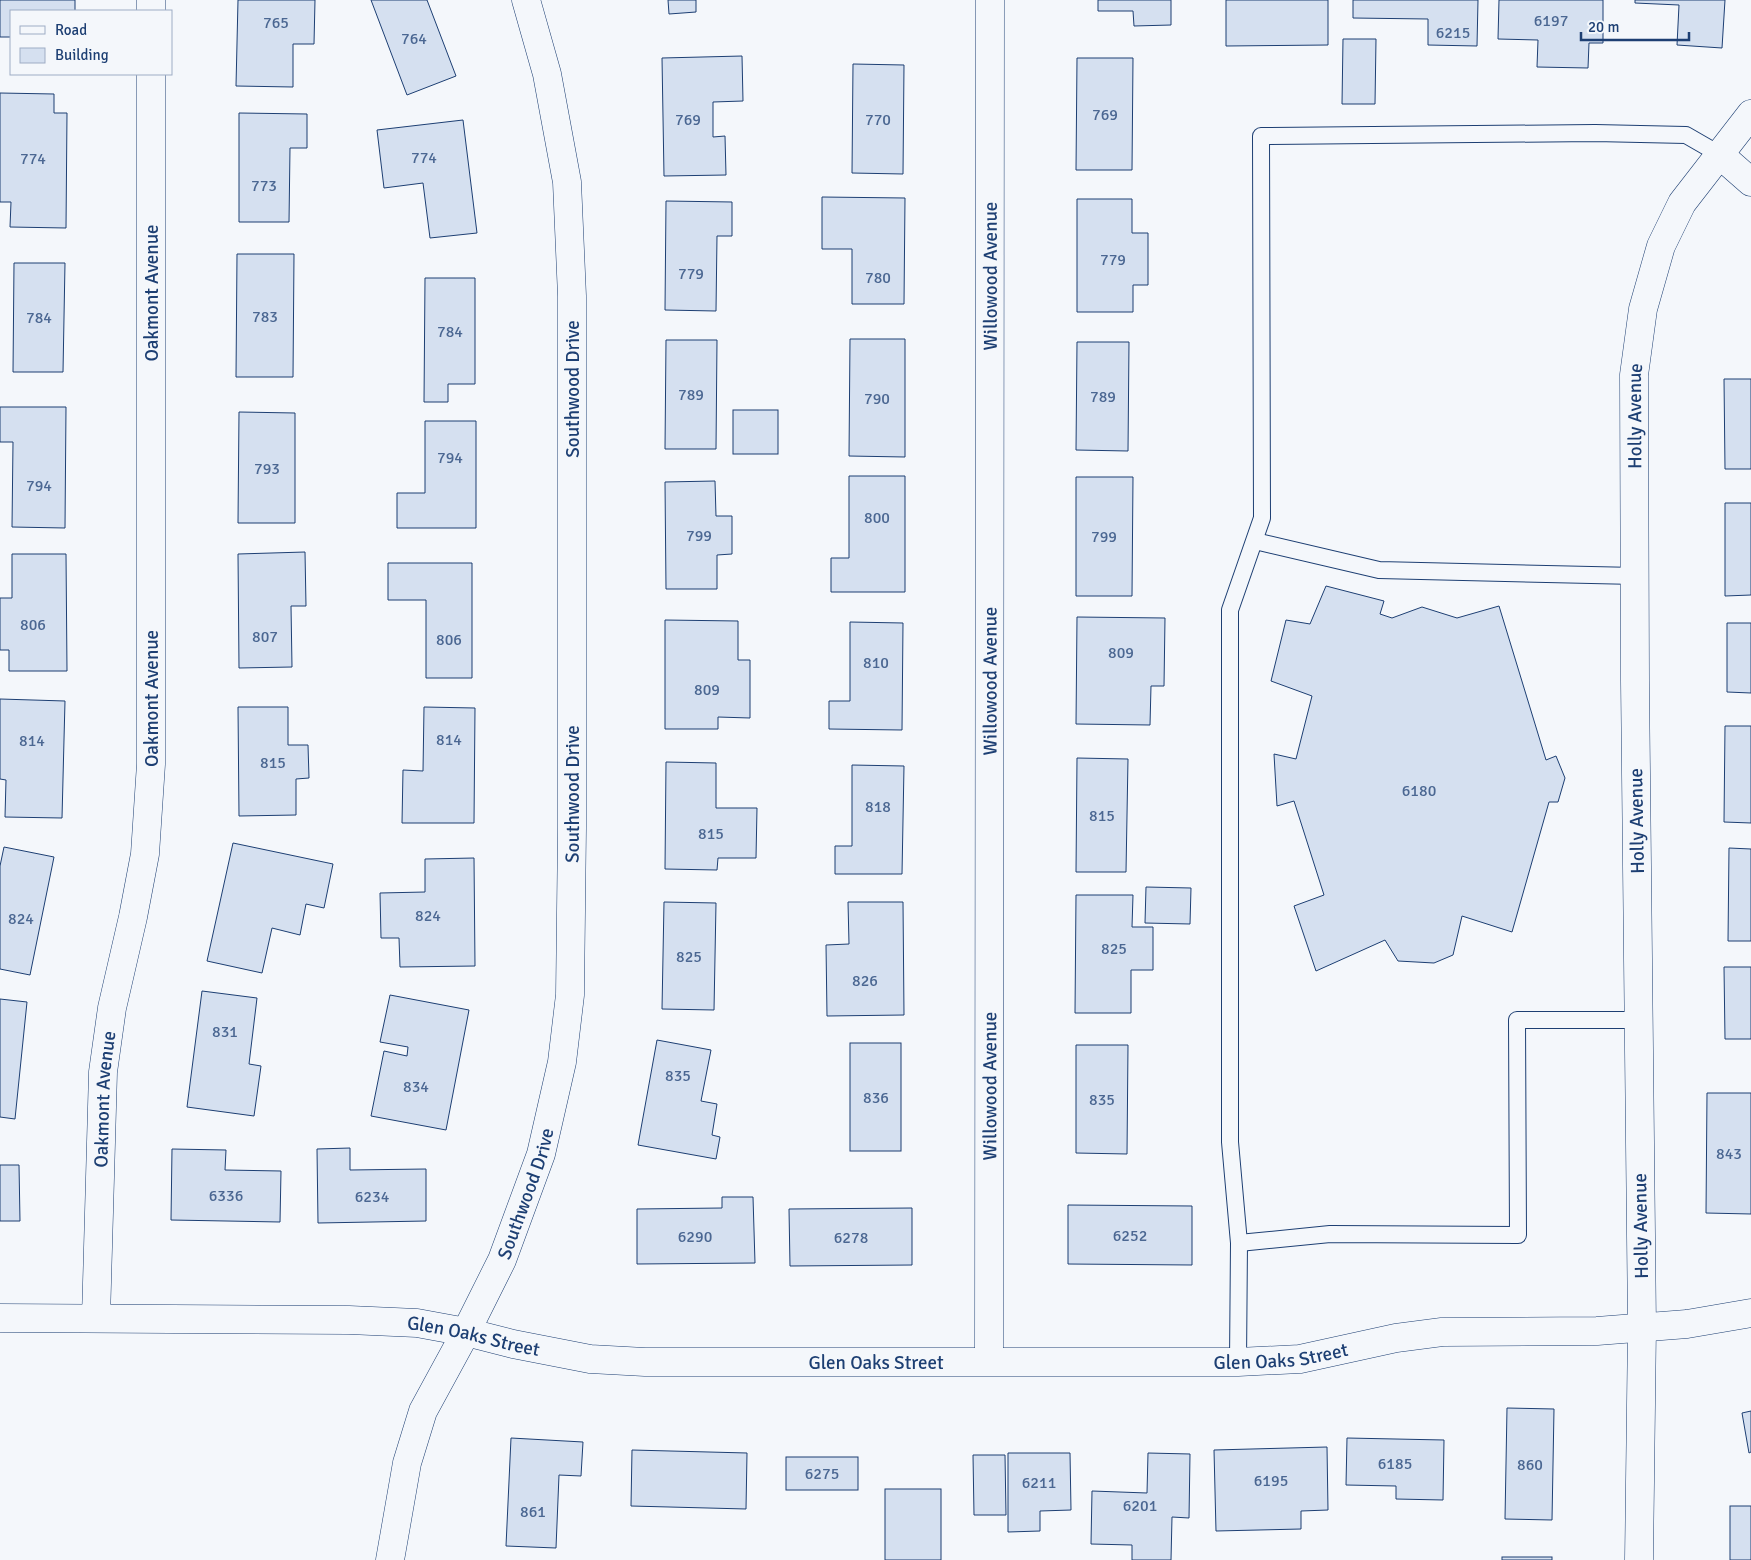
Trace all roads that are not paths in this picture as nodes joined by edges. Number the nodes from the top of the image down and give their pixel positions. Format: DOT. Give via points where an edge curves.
graph roads {
  1 [pos="526,0"];
  2 [pos="990,0"];
  3 [pos="151,75"];
  4 [pos="1751,114"];
  5 [pos="1719,154"];
  6 [pos="1751,182"];
  7 [pos="1255,541"];
  8 [pos="1636,576"];
  9 [pos="1638,1020"];
  10 [pos="1239,1243"];
  11 [pos="1751,1313"];
  12 [pos="0,1318"];
  13 [pos="96,1318"];
  14 [pos="1642,1327"];
  15 [pos="466,1332"];
  16 [pos="989,1361"];
  17 [pos="1238,1362"];
  18 [pos="390,1560"];
  19 [pos="1639,1560"];
  1 -- 15 [label="street, Southwood Drive" via="547,74 567,182 572,296 570,995 562,1062 541,1154 502,1260"];
  2 -- 16 [label="street, Willowood Avenue"];
  3 -- 13 [label="street, Oakmont Avenue" via="151,764 145,854 112,1008 103,1072"];
  4 -- 5 [label="street, Holly Avenue"];
  5 -- 6 [label="street"];
  5 -- 7 [label="lane" via="1686,135 1261,136 1262,518"];
  5 -- 8 [label="street, Holly Avenue" via="1682,203 1661,246 1643,309 1634,375"];
  7 -- 8 [label="lane" via="1379,570"];
  7 -- 10 [label="lane" via="1230,610 1230,1142"];
  8 -- 9 [label="street, Holly Avenue"];
  9 -- 10 [label="lane" via="1517,1020 1518,1235 1330,1234"];
  9 -- 14 [label="street, Holly Avenue"];
  10 -- 17 [label="lane"];
  11 -- 14 [label="street, Glen Oaks Street" via="1687,1324"];
  12 -- 13 [label="street, Glen Oaks Street"];
  13 -- 15 [label="street, Glen Oaks Street" via="349,1320 417,1323"];
  14 -- 17 [label="street, Glen Oaks Street" via="1597,1331 1442,1332 1300,1358"];
  14 -- 19 [label="street, Holly Avenue"];
  15 -- 16 [label="street, Glen Oaks Street" via="590,1359 645,1362"];
  15 -- 18 [label="street, Southwood Drive" via="423,1411 407,1464"];
  16 -- 17 [label="street, Glen Oaks Street"];
}
